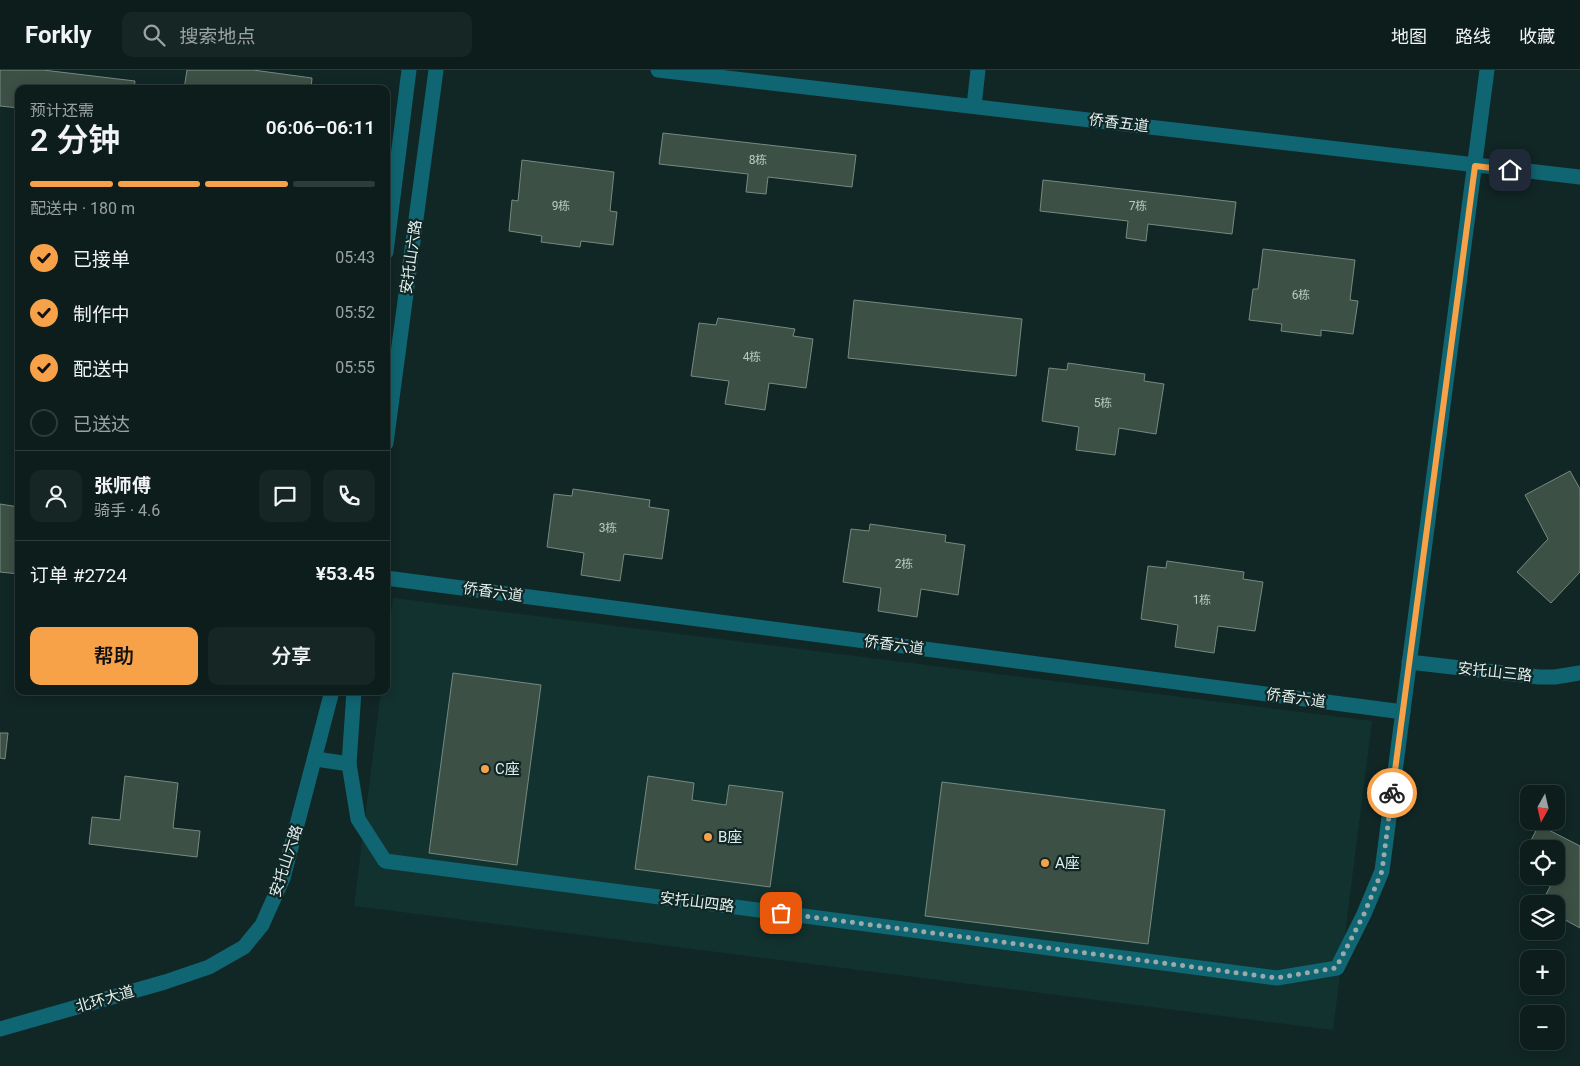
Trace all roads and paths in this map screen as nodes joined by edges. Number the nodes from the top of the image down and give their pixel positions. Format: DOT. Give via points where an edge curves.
graph roads {
  1 [pos="409,70"];
  2 [pos="436,70"];
  3 [pos="658,70"];
  4 [pos="978,70"];
  5 [pos="1487,70"];
  6 [pos="974,106"];
  7 [pos="1475,166"];
  8 [pos="1580,177"];
  9 [pos="390,220"];
  10 [pos="390,413"];
  11 [pos="390,579"];
  12 [pos="1409,662"];
  13 [pos="1580,673"];
  14 [pos="331,695"];
  15 [pos="354,695"];
  16 [pos="1403,712"];
  17 [pos="316,759"];
  18 [pos="349,764"];
  19 [pos="209,967"];
  20 [pos="0,1028"];
  1 -- 9 [label="street, 安托山六路"];
  2 -- 10 [label="street, 安托山六路"];
  3 -- 6 [label="street, 侨香五道"];
  4 -- 6 [label="street"];
  5 -- 7 [label="street, 安托山四路"];
  6 -- 7 [label="street, 侨香五道"];
  7 -- 8 [label="street, 侨香五道"];
  7 -- 12 [label="street, 安托山四路"];
  11 -- 16 [label="street, 侨香六道"];
  12 -- 13 [label="street, 安托山三路" via="1540,677"];
  12 -- 16 [label="street, 安托山四路"];
  14 -- 17 [label="street, 安托山六路"];
  15 -- 18 [label="street"];
  16 -- 18 [label="street, 安托山四路" via="1382,871 1364,914 1336,968 1277,978 385,862 358,819"];
  17 -- 18 [label="street"];
  17 -- 19 [label="street, 安托山六路" via="283,878 262,925 244,947"];
  19 -- 20 [label="street, 北环大道"];
}
